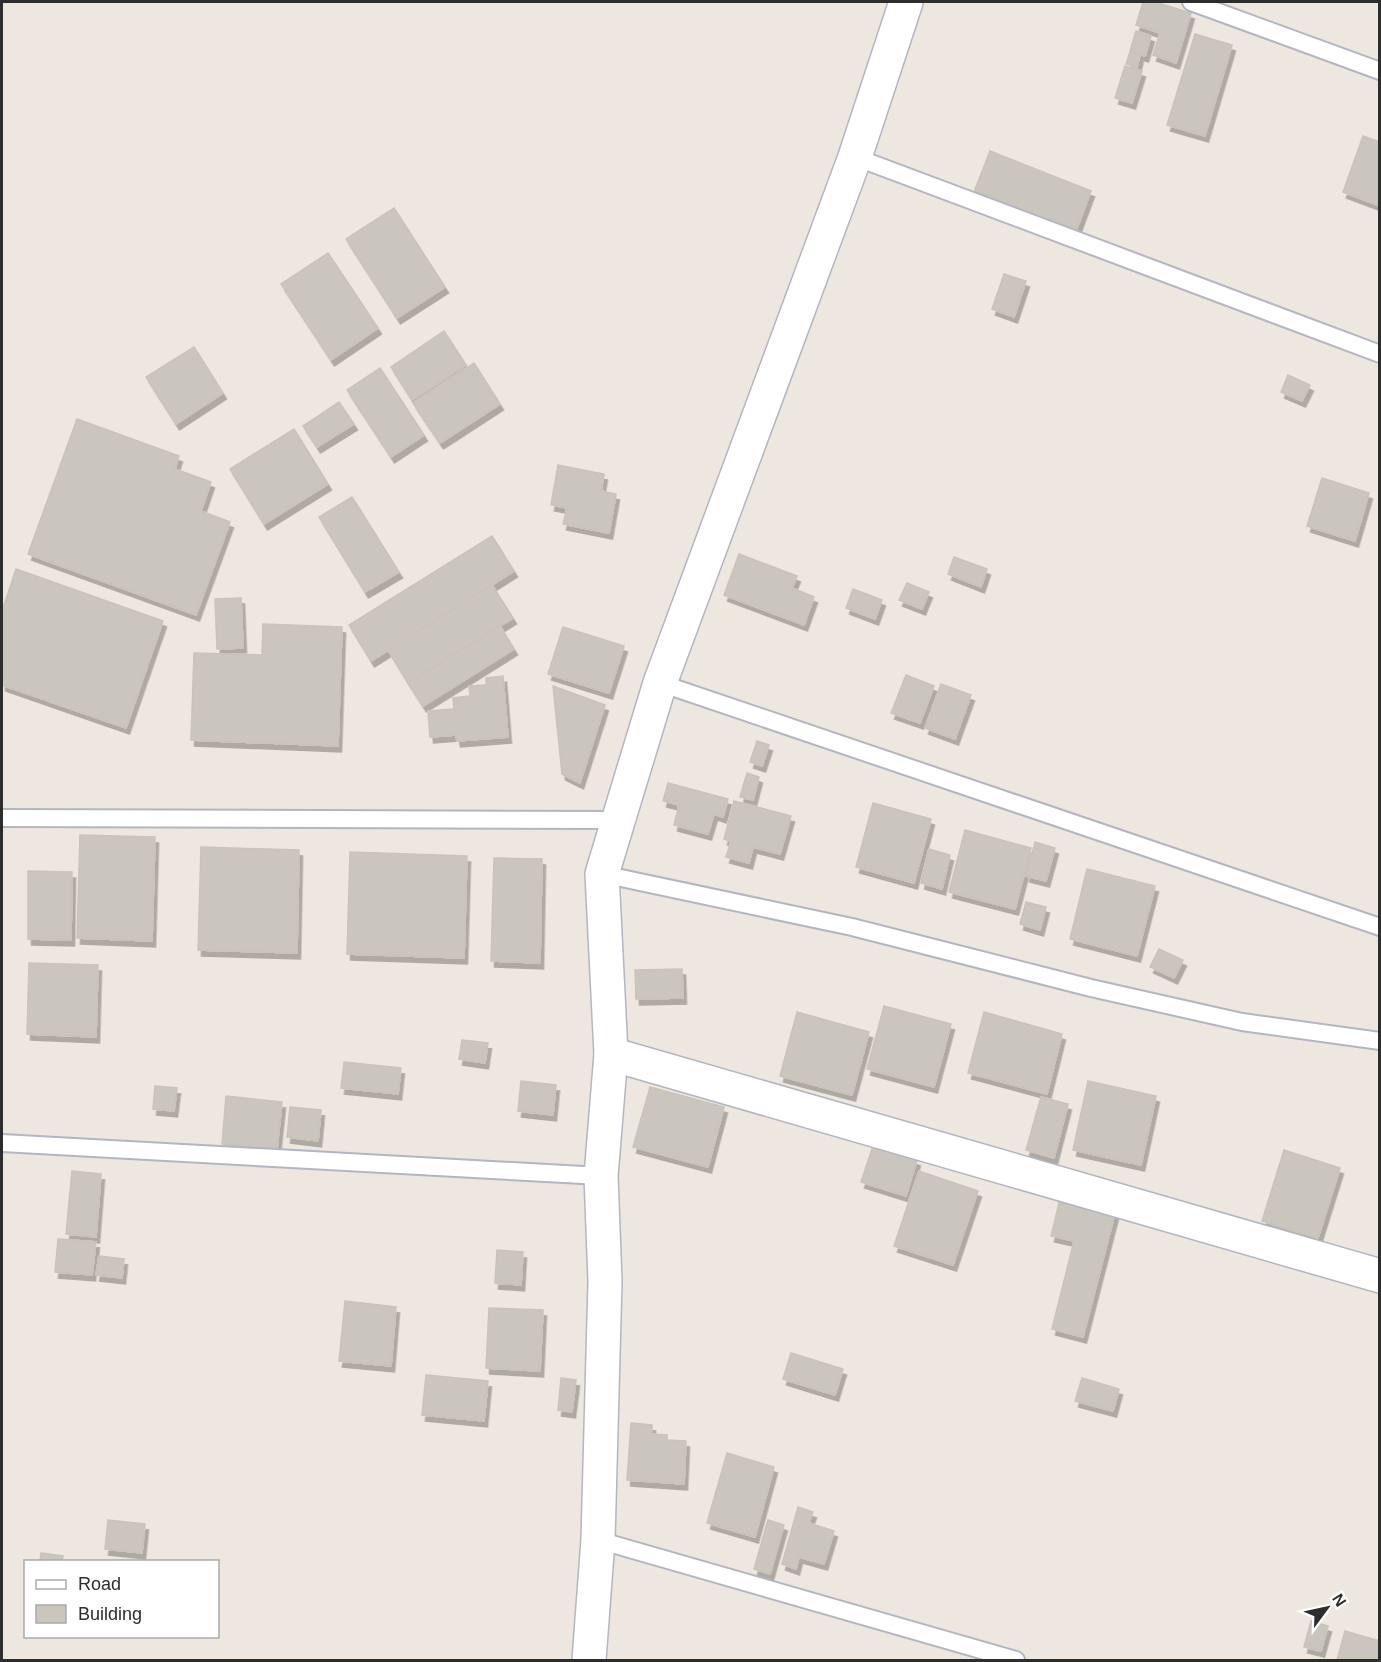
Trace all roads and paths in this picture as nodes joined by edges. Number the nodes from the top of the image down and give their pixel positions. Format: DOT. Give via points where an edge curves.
graph roads {
  1 [pos="906,2"];
  2 [pos="1191,2"];
  3 [pos="1380,70"];
  4 [pos="855,157"];
  5 [pos="1380,354"];
  6 [pos="660,683"];
  7 [pos="2,818"];
  8 [pos="617,820"];
  9 [pos="602,874"];
  10 [pos="1380,927"];
  11 [pos="1380,1041"];
  12 [pos="611,1054"];
  13 [pos="2,1143"];
  14 [pos="601,1176"];
  15 [pos="1380,1276"];
  16 [pos="598,1540"];
  17 [pos="589,1660"];
  18 [pos="1016,1660"];
  1 -- 4 [label="street"];
  2 -- 3 [label="lane"];
  4 -- 5 [label="lane"];
  4 -- 6 [label="street"];
  6 -- 8 [label="street"];
  6 -- 10 [label="lane"];
  7 -- 8 [label="lane"];
  8 -- 9 [label="street"];
  9 -- 11 [label="lane" via="852,927 1242,1022"];
  9 -- 12 [label="street"];
  12 -- 14 [label="street"];
  12 -- 15 [label="street"];
  13 -- 14 [label="lane"];
  14 -- 16 [label="street" via="605,1281"];
  16 -- 17 [label="street"];
  16 -- 18 [label="lane"];
}
